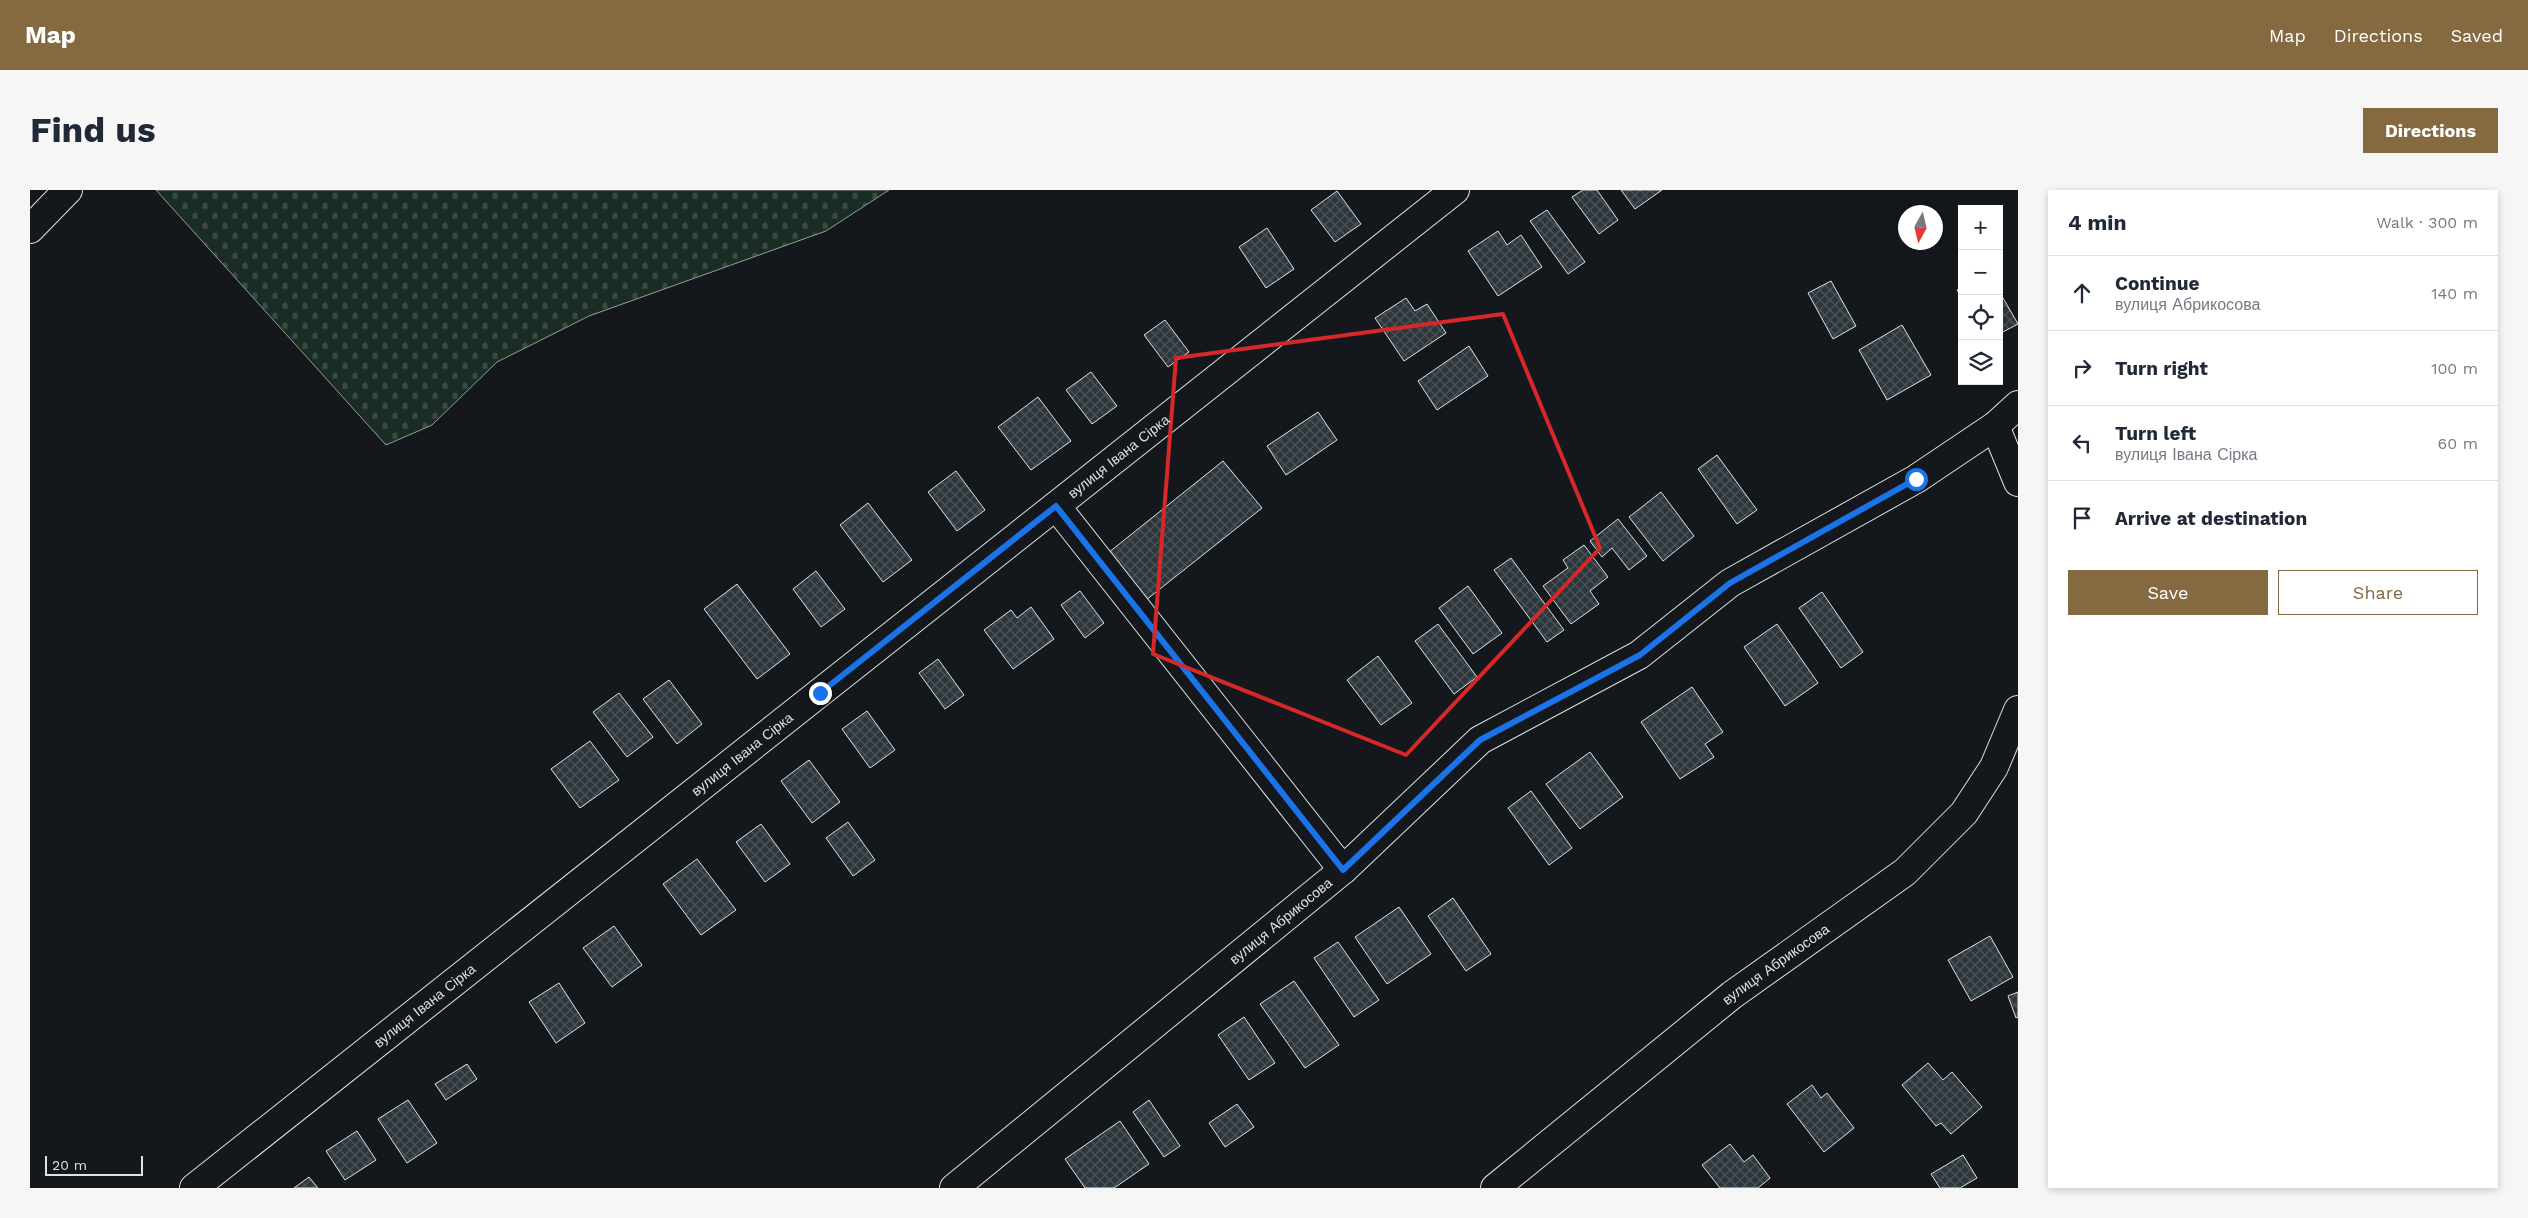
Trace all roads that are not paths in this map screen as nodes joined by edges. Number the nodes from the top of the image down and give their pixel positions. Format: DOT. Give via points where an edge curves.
graph roads {
  1 [pos="68,190"];
  2 [pos="1455,190"];
  3 [pos="30,229"];
  4 [pos="2018,405"];
  5 [pos="1995,426"];
  6 [pos="2018,482"];
  7 [pos="1056,506"];
  8 [pos="2018,710"];
  9 [pos="1343,870"];
  10 [pos="194,1188"];
  11 [pos="954,1188"];
  12 [pos="1495,1188"];
  1 -- 3 [label="street"];
  2 -- 7 [label="street, вулиця Івана Сірка"];
  4 -- 5 [label="street, вулиця Абрикосова"];
  5 -- 6 [label="street"];
  5 -- 9 [label="street, вулиця Абрикосова" via="1916,479 1730,583 1640,655 1480,740"];
  7 -- 9 [label="street"];
  7 -- 10 [label="street, вулиця Івана Сірка"];
  8 -- 12 [label="street, вулиця Абрикосова" via="1994,767 1964,813 1905,872 1732,995"];
  9 -- 11 [label="street, вулиця Абрикосова"];
}
